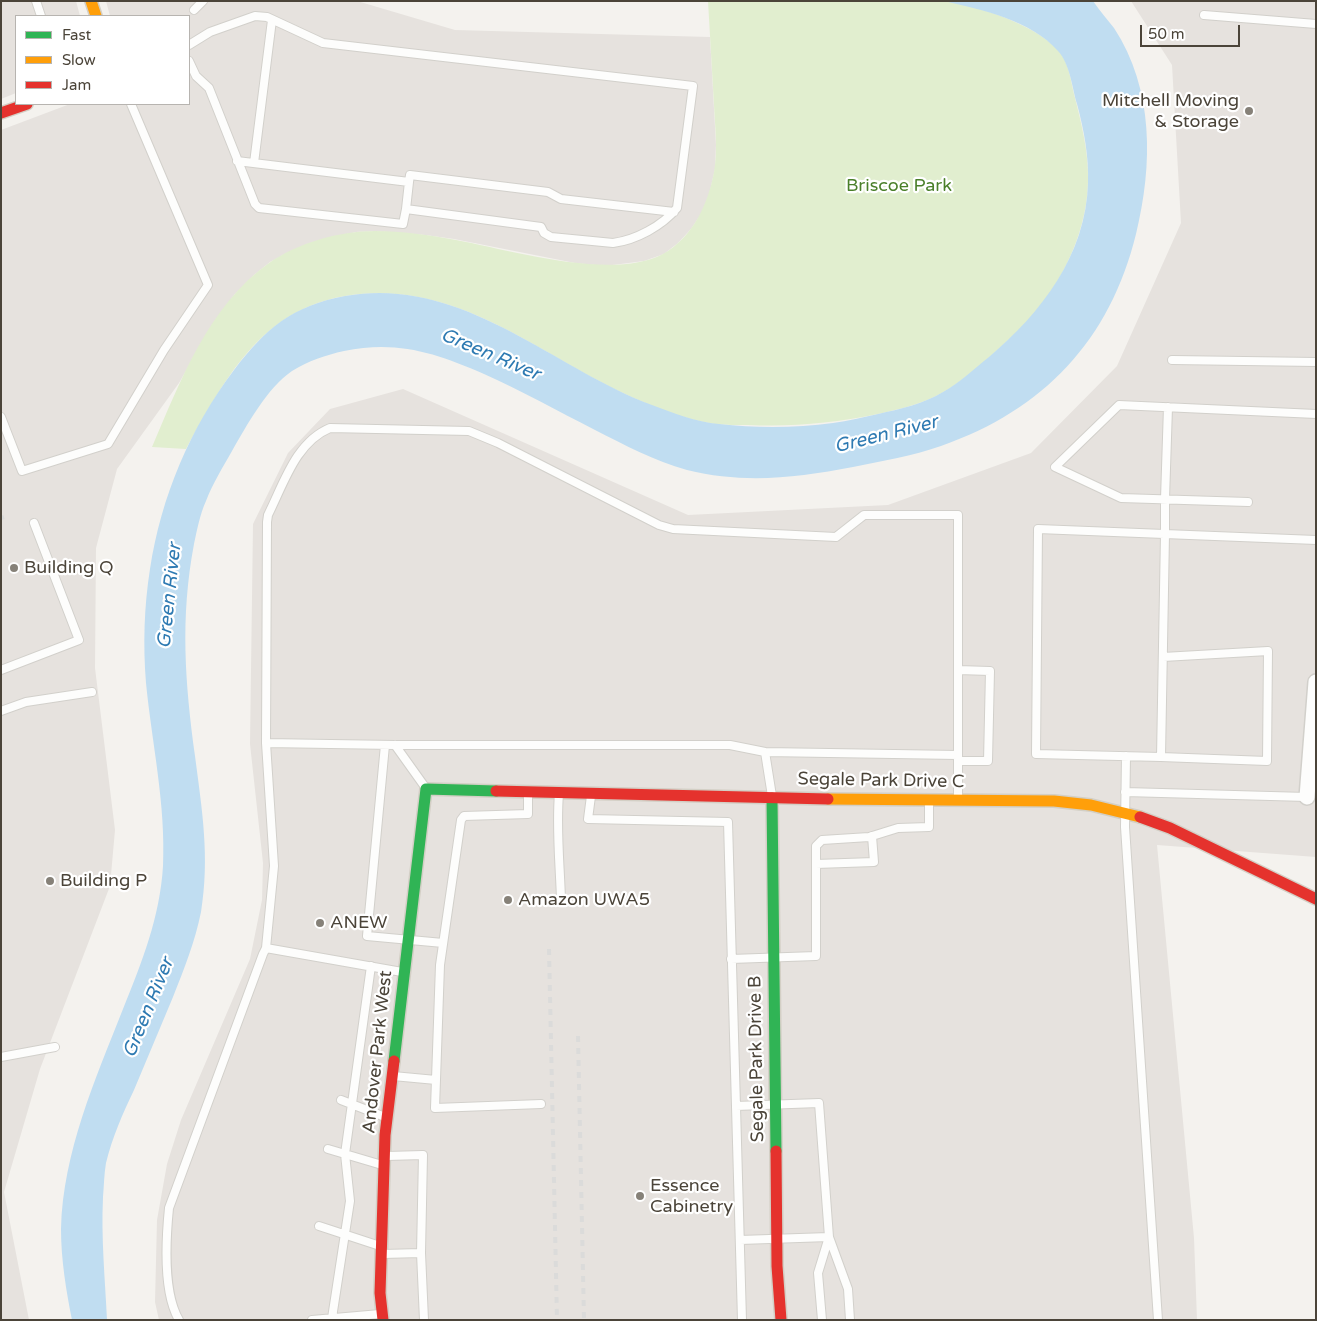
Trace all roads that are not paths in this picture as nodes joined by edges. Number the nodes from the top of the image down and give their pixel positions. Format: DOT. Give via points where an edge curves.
graph roads {
  1 [pos="36,1"];
  2 [pos="91,1"];
  3 [pos="203,1"];
  4 [pos="194,10"];
  5 [pos="1204,14"];
  6 [pos="41,15"];
  7 [pos="96,15"];
  8 [pos="272,20"];
  9 [pos="1316,24"];
  10 [pos="190,44"];
  11 [pos="190,63"];
  12 [pos="24,105"];
  13 [pos="131,105"];
  14 [pos="1,114"];
  15 [pos="237,161"];
  16 [pos="254,163"];
  17 [pos="409,182"];
  18 [pos="406,209"];
  19 [pos="674,212"];
  20 [pos="1172,360"];
  21 [pos="1316,362"];
  22 [pos="1168,407"];
  23 [pos="1316,414"];
  24 [pos="1,417"];
  25 [pos="1165,499"];
  26 [pos="1248,502"];
  27 [pos="34,522"];
  28 [pos="1165,534"];
  29 [pos="1316,540"];
  30 [pos="1163,657"];
  31 [pos="1,670"];
  32 [pos="958,670"];
  33 [pos="1316,682"];
  34 [pos="92,692"];
  35 [pos="1,711"];
  36 [pos="266,743"];
  37 [pos="385,745"];
  38 [pos="395,745"];
  39 [pos="765,752"];
  40 [pos="1126,756"];
  41 [pos="1161,757"];
  42 [pos="958,758"];
  43 [pos="426,789"];
  44 [pos="528,791"];
  45 [pos="559,792"];
  46 [pos="1125,792"];
  47 [pos="591,793"];
  48 [pos="1306,797"];
  49 [pos="772,798"];
  50 [pos="929,799"];
  51 [pos="958,800"];
  52 [pos="1124,813"];
  53 [pos="872,836"];
  54 [pos="816,864"];
  55 [pos="1316,899"];
  56 [pos="561,900"];
  57 [pos="408,940"];
  58 [pos="443,943"];
  59 [pos="266,948"];
  60 [pos="774,957"];
  61 [pos="731,959"];
  62 [pos="371,966"];
  63 [pos="404,972"];
  64 [pos="55,1047"];
  65 [pos="1,1057"];
  66 [pos="392,1076"];
  67 [pos="436,1080"];
  68 [pos="341,1100"];
  69 [pos="351,1104"];
  70 [pos="542,1104"];
  71 [pos="775,1104"];
  72 [pos="736,1106"];
  73 [pos="387,1118"];
  74 [pos="328,1149"];
  75 [pos="345,1154"];
  76 [pos="384,1161"];
  77 [pos="319,1226"];
  78 [pos="345,1235"];
  79 [pos="830,1237"];
  80 [pos="776,1239"];
  81 [pos="740,1240"];
  82 [pos="382,1250"];
  83 [pos="421,1253"];
  84 [pos="383,1317"];
  85 [pos="332,1318"];
  86 [pos="179,1320"];
  87 [pos="312,1320"];
  88 [pos="424,1320"];
  89 [pos="742,1320"];
  90 [pos="780,1320"];
  91 [pos="822,1320"];
  92 [pos="850,1320"];
  93 [pos="1158,1320"];
  1 -- 6 [label="lane"];
  2 -- 7 [label="street"];
  3 -- 4 [label="lane"];
  5 -- 9 [label="lane"];
  8 -- 10 [label="lane" via="255,16 246,18 210,32"];
  8 -- 16 [label="lane"];
  8 -- 19 [label="lane" via="330,44 693,86"];
  11 -- 15 [label="lane" via="196,76 209,88"];
  12 -- 14 [label="street"];
  13 -- 24 [label="lane" via="208,285 164,350 108,444 22,471"];
  15 -- 16 [label="lane"];
  15 -- 18 [label="lane" via="259,208 403,224"];
  16 -- 17 [label="lane"];
  17 -- 18 [label="lane"];
  17 -- 19 [label="lane" via="410,175 548,192 561,199"];
  18 -- 19 [label="lane" via="541,227 551,237 613,243 656,227"];
  20 -- 21 [label="lane"];
  22 -- 23 [label="lane"];
  22 -- 25 [label="lane"];
  22 -- 25 [label="lane" via="1119,405 1055,467 1121,498"];
  25 -- 26 [label="lane"];
  25 -- 28 [label="lane"];
  27 -- 31 [label="lane" via="79,640"];
  28 -- 29 [label="lane"];
  28 -- 30 [label="lane"];
  28 -- 40 [label="lane" via="1038,530 1036,754"];
  30 -- 41 [label="lane"];
  30 -- 41 [label="lane" via="1268,651 1267,761"];
  32 -- 36 [label="lane" via="958,515 864,515 836,537 673,529 469,431 330,428 320,432 301,450 266,522"];
  32 -- 42 [label="lane"];
  32 -- 42 [label="lane" via="990,671 988,761"];
  33 -- 48 [label="street"];
  34 -- 35 [label="lane" via="26,702"];
  36 -- 37 [label="lane"];
  36 -- 59 [label="lane" via="274,866"];
  37 -- 38 [label="lane"];
  37 -- 57 [label="lane" via="367,936"];
  38 -- 39 [label="lane" via="730,745"];
  38 -- 43 [label="lane"];
  39 -- 42 [label="lane"];
  39 -- 49 [label="lane"];
  40 -- 41 [label="lane"];
  40 -- 46 [label="lane"];
  42 -- 51 [label="lane"];
  43 -- 44 [label="street, Segale Park Drive C"];
  43 -- 57 [label="street, Andover Park West"];
  44 -- 45 [label="street, Segale Park Drive C"];
  44 -- 58 [label="lane" via="528,814 464,816 460,820"];
  45 -- 47 [label="street, Segale Park Drive C"];
  45 -- 56 [label="lane" via="556,824"];
  46 -- 48 [label="lane"];
  46 -- 52 [label="lane"];
  47 -- 49 [label="street, Segale Park Drive C"];
  47 -- 61 [label="lane" via="588,819 728,822"];
  49 -- 50 [label="street, Segale Park Drive C"];
  49 -- 60 [label="street, Segale Park Drive B"];
  50 -- 51 [label="street, Segale Park Drive C"];
  50 -- 53 [label="lane" via="929,827 898,828"];
  51 -- 52 [label="street, Segale Park Drive C" via="1054,801"];
  52 -- 55 [label="street, Segale Park Drive C" via="1170,828"];
  52 -- 93 [label="lane"];
  53 -- 54 [label="lane" via="822,840 816,846"];
  53 -- 54 [label="lane" via="874,862"];
  54 -- 60 [label="lane" via="816,956"];
  57 -- 58 [label="lane"];
  57 -- 63 [label="street, Andover Park West"];
  58 -- 67 [label="lane"];
  59 -- 62 [label="lane"];
  59 -- 86 [label="lane" via="169,1208 166,1236 170,1298"];
  60 -- 61 [label="lane"];
  60 -- 71 [label="street, Segale Park Drive B"];
  61 -- 72 [label="lane"];
  62 -- 63 [label="lane"];
  62 -- 69 [label="lane"];
  63 -- 66 [label="street, Andover Park West"];
  64 -- 65 [label="lane"];
  66 -- 67 [label="lane"];
  66 -- 73 [label="street, Andover Park West"];
  67 -- 70 [label="lane" via="435,1108"];
  68 -- 69 [label="lane"];
  69 -- 73 [label="lane"];
  69 -- 75 [label="lane"];
  71 -- 72 [label="lane"];
  71 -- 79 [label="lane" via="819,1103"];
  71 -- 80 [label="street, Segale Park Drive B"];
  72 -- 81 [label="lane"];
  73 -- 76 [label="street, Andover Park West"];
  74 -- 75 [label="lane"];
  75 -- 76 [label="lane"];
  75 -- 78 [label="lane" via="350,1202"];
  76 -- 82 [label="street, Andover Park West"];
  76 -- 83 [label="lane" via="423,1155"];
  77 -- 78 [label="lane"];
  78 -- 82 [label="lane"];
  78 -- 85 [label="lane"];
  79 -- 80 [label="lane"];
  79 -- 91 [label="lane" via="818,1273"];
  79 -- 92 [label="lane" via="848,1289"];
  80 -- 81 [label="lane"];
  80 -- 90 [label="street, Segale Park Drive B"];
  81 -- 89 [label="lane"];
  82 -- 83 [label="lane"];
  82 -- 84 [label="street, Andover Park West" via="380,1293"];
  83 -- 88 [label="lane"];
  84 -- 85 [label="lane"];
  85 -- 87 [label="lane"];
}
